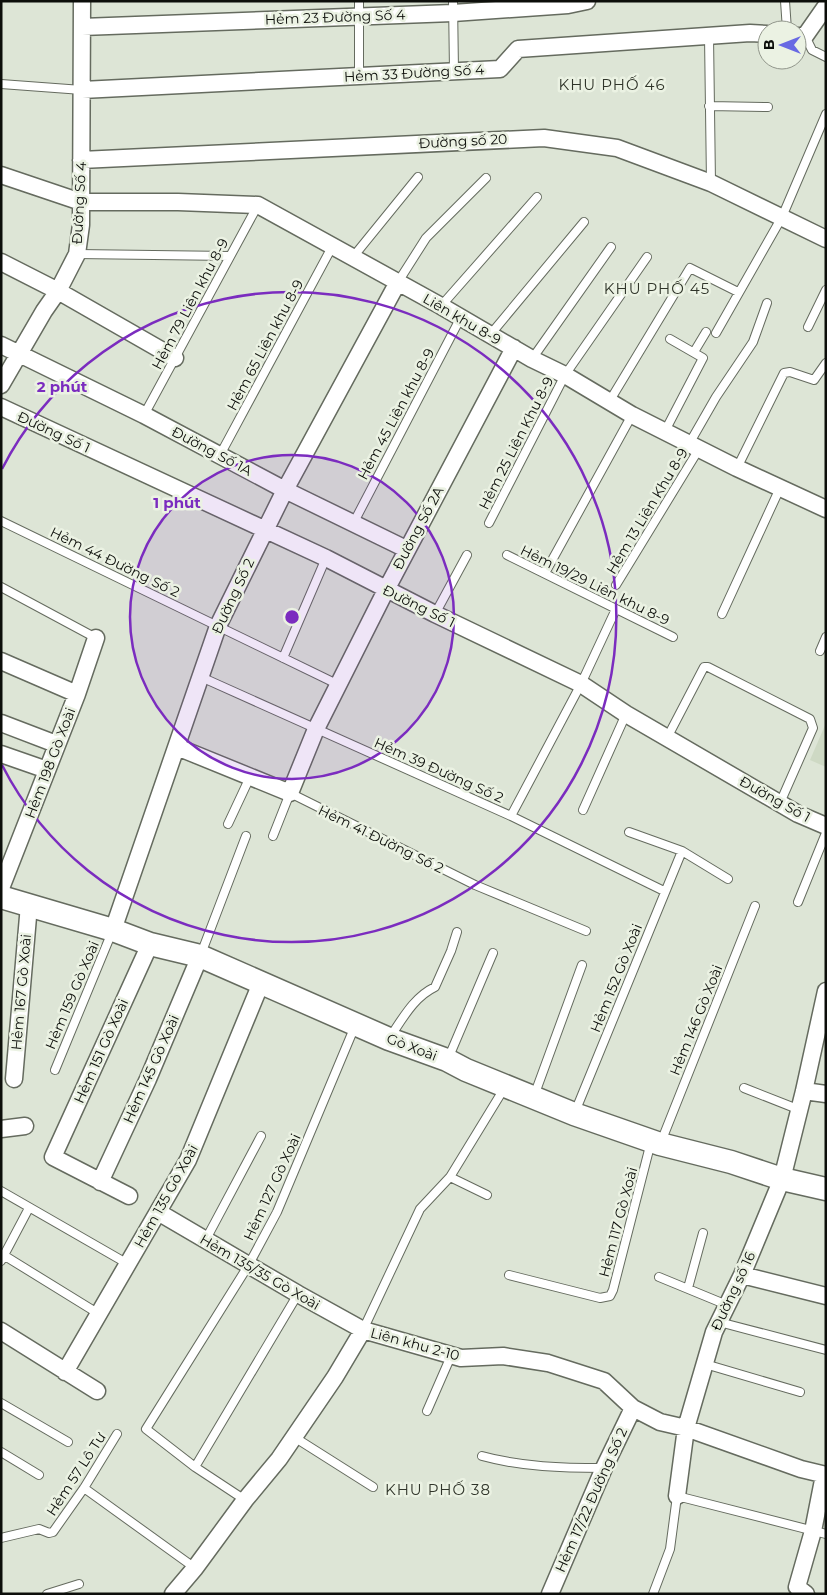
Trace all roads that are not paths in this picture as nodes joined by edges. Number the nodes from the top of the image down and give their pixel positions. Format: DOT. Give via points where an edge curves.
graph roads {
  1 [pos="82,1"];
  2 [pos="587,1"];
  3 [pos="785,1"];
  4 [pos="826,6"];
  5 [pos="453,7"];
  6 [pos="359,9"];
  7 [pos="786,20"];
  8 [pos="82,27"];
  9 [pos="807,29"];
  10 [pos="757,33"];
  11 [pos="708,36"];
  12 [pos="807,44"];
  13 [pos="826,57"];
  14 [pos="454,71"];
  15 [pos="359,76"];
  16 [pos="1,84"];
  17 [pos="82,90"];
  18 [pos="709,106"];
  19 [pos="768,107"];
  20 [pos="826,114"];
  21 [pos="81,160"];
  22 [pos="1,175"];
  23 [pos="418,177"];
  24 [pos="486,178"];
  25 [pos="711,183"];
  26 [pos="537,197"];
  27 [pos="81,202"];
  28 [pos="258,205"];
  29 [pos="782,217"];
  30 [pos="584,222"];
  31 [pos="826,239"];
  32 [pos="332,247"];
  33 [pos="611,248"];
  34 [pos="77,254"];
  35 [pos="230,256"];
  36 [pos="354,257"];
  37 [pos="647,257"];
  38 [pos="1,262"];
  39 [pos="398,282"];
  40 [pos="826,290"];
  41 [pos="58,291"];
  42 [pos="738,292"];
  43 [pos="767,303"];
  44 [pos="441,306"];
  45 [pos="461,317"];
  46 [pos="808,326"];
  47 [pos="706,332"];
  48 [pos="716,333"];
  49 [pos="490,335"];
  50 [pos="670,338"];
  51 [pos="1,345"];
  52 [pos="514,348"];
  53 [pos="694,352"];
  54 [pos="19,353"];
  55 [pos="175,358"];
  56 [pos="532,359"];
  57 [pos="826,363"];
  58 [pos="565,374"];
  59 [pos="1,385"];
  60 [pos="609,402"];
  61 [pos="1,407"];
  62 [pos="144,415"];
  63 [pos="632,415"];
  64 [pos="664,431"];
  65 [pos="694,446"];
  66 [pos="220,455"];
  67 [pos="737,468"];
  68 [pos="780,488"];
  69 [pos="284,490"];
  70 [pos="826,509"];
  71 [pos="1,521"];
  72 [pos="354,522"];
  73 [pos="489,523"];
  74 [pos="264,530"];
  75 [pos="406,549"];
  76 [pos="467,555"];
  77 [pos="507,555"];
  78 [pos="326,558"];
  79 [pos="545,573"];
  80 [pos="616,586"];
  81 [pos="1,587"];
  82 [pos="386,590"];
  83 [pos="616,608"];
  84 [pos="435,614"];
  85 [pos="722,614"];
  86 [pos="218,626"];
  87 [pos="673,636"];
  88 [pos="826,637"];
  89 [pos="96,638"];
  90 [pos="820,651"];
  91 [pos="283,658"];
  92 [pos="1,661"];
  93 [pos="200,677"];
  94 [pos="580,684"];
  95 [pos="339,685"];
  96 [pos="77,694"];
  97 [pos="626,714"];
  98 [pos="1,723"];
  99 [pos="316,729"];
  100 [pos="668,738"];
  101 [pos="56,744"];
  102 [pos="177,747"];
  103 [pos="1,754"];
  104 [pos="47,770"];
  105 [pos="250,777"];
  106 [pos="290,793"];
  107 [pos="780,803"];
  108 [pos="584,810"];
  109 [pos="511,816"];
  110 [pos="228,824"];
  111 [pos="826,826"];
  112 [pos="629,832"];
  113 [pos="826,833"];
  114 [pos="246,836"];
  115 [pos="273,836"];
  116 [pos="682,851"];
  117 [pos="728,879"];
  118 [pos="1,888"];
  119 [pos="664,891"];
  120 [pos="1,897"];
  121 [pos="798,902"];
  122 [pos="28,904"];
  123 [pos="755,906"];
  124 [pos="113,930"];
  125 [pos="586,931"];
  126 [pos="457,932"];
  127 [pos="150,944"];
  128 [pos="493,953"];
  129 [pos="200,956"];
  130 [pos="582,965"];
  131 [pos="260,983"];
  132 [pos="826,991"];
  133 [pos="823,1014"];
  134 [pos="356,1024"];
  135 [pos="389,1039"];
  136 [pos="447,1060"];
  137 [pos="55,1070"];
  138 [pos="14,1079"];
  139 [pos="506,1086"];
  140 [pos="744,1088"];
  141 [pos="804,1091"];
  142 [pos="826,1094"];
  143 [pos="534,1096"];
  144 [pos="800,1110"];
  145 [pos="574,1114"];
  146 [pos="25,1126"];
  147 [pos="1,1129"];
  148 [pos="261,1136"];
  149 [pos="656,1142"];
  150 [pos="450,1177"];
  151 [pos="782,1179"];
  152 [pos="100,1182"];
  153 [pos="826,1189"];
  154 [pos="1,1191"];
  155 [pos="487,1195"];
  156 [pos="129,1196"];
  157 [pos="29,1208"];
  158 [pos="158,1212"];
  159 [pos="703,1232"];
  160 [pos="205,1241"];
  161 [pos="3,1259"];
  162 [pos="128,1264"];
  163 [pos="248,1266"];
  164 [pos="742,1274"];
  165 [pos="509,1275"];
  166 [pos="659,1277"];
  167 [pos="688,1288"];
  168 [pos="298,1294"];
  169 [pos="826,1296"];
  170 [pos="727,1305"];
  171 [pos="99,1314"];
  172 [pos="719,1322"];
  173 [pos="363,1330"];
  174 [pos="1,1331"];
  175 [pos="826,1350"];
  176 [pos="451,1356"];
  177 [pos="705,1364"];
  178 [pos="65,1372"];
  179 [pos="97,1391"];
  180 [pos="800,1392"];
  181 [pos="1,1403"];
  182 [pos="633,1408"];
  183 [pos="427,1411"];
  184 [pos="686,1428"];
  185 [pos="117,1434"];
  186 [pos="294,1438"];
  187 [pos="68,1442"];
  188 [pos="1,1452"];
  189 [pos="482,1456"];
  190 [pos="195,1467"];
  191 [pos="604,1468"];
  192 [pos="825,1473"];
  193 [pos="39,1475"];
  194 [pos="373,1487"];
  195 [pos="84,1488"];
  196 [pos="677,1496"];
  197 [pos="245,1500"];
  198 [pos="820,1533"];
  199 [pos="1,1538"];
  200 [pos="195,1568"];
  201 [pos="79,1584"];
  202 [pos="47,1594"];
  203 [pos="173,1594"];
  204 [pos="550,1594"];
  205 [pos="653,1594"];
  206 [pos="806,1594"];
  1 -- 8 [label="street, Đường Số 4"];
  2 -- 5 [label="street, Hẻm 23 Đường Số 4" via="568,5"];
  3 -- 7 [label="lane"];
  4 -- 9 [label="street"];
  5 -- 6 [label="street, Hẻm 23 Đường Số 4"];
  5 -- 14 [label="lane"];
  6 -- 8 [label="street, Hẻm 23 Đường Số 4"];
  6 -- 15 [label="lane"];
  8 -- 17 [label="street, Đường Số 4"];
  10 -- 11 [label="street, Hẻm 33 Đường Số 4"];
  11 -- 14 [label="street, Hẻm 33 Đường Số 4" via="518,49 500,69"];
  11 -- 18 [label="lane"];
  12 -- 13 [label="lane"];
  14 -- 15 [label="street, Hẻm 33 Đường Số 4"];
  15 -- 17 [label="street, Hẻm 33 Đường Số 4"];
  16 -- 17 [label="lane"];
  17 -- 21 [label="street, Đường Số 4"];
  18 -- 19 [label="lane"];
  18 -- 25 [label="lane"];
  20 -- 29 [label="lane"];
  21 -- 25 [label="street, Đường số 20" via="544,138 617,148"];
  21 -- 27 [label="street, Đường Số 4"];
  22 -- 27 [label="street, Liên khu 8-9"];
  23 -- 36 [label="lane"];
  24 -- 39 [label="lane" via="426,238"];
  25 -- 29 [label="street, Đường số 20"];
  26 -- 44 [label="lane"];
  27 -- 28 [label="street, Liên khu 8-9"];
  27 -- 34 [label="street, Đường Số 4"];
  28 -- 32 [label="street, Liên khu 8-9"];
  28 -- 35 [label="lane, Hẻm 79 Liên khu 8-9"];
  29 -- 31 [label="street, Đường số 20"];
  29 -- 42 [label="lane"];
  30 -- 49 [label="lane"];
  32 -- 36 [label="street, Liên khu 8-9"];
  32 -- 66 [label="lane, Hẻm 65 Liên khu 8-9"];
  33 -- 56 [label="lane"];
  34 -- 35 [label="lane"];
  34 -- 41 [label="street, Đường Số 4"];
  35 -- 55 [label="lane, Hẻm 79 Liên khu 8-9"];
  36 -- 39 [label="street, Liên khu 8-9"];
  37 -- 58 [label="lane, Hẻm 25 Liên Khu 8-9"];
  38 -- 41 [label="street"];
  39 -- 44 [label="street, Liên khu 8-9"];
  39 -- 69 [label="street, Đường Số 2"];
  40 -- 46 [label="lane"];
  41 -- 54 [label="street, Đường Số 4"];
  41 -- 55 [label="street"];
  42 -- 48 [label="lane"];
  42 -- 60 [label="lane" via="690,268"];
  43 -- 65 [label="lane, Hẻm 13 Liên Khu 8-9" via="753,342 716,397"];
  44 -- 45 [label="street, Liên khu 8-9"];
  45 -- 49 [label="street, Liên khu 8-9"];
  45 -- 72 [label="lane, Hẻm 45 Liên khu 8-9"];
  47 -- 53 [label="lane"];
  49 -- 52 [label="street, Liên khu 8-9"];
  50 -- 53 [label="lane"];
  51 -- 54 [label="street, Đường Số 1A"];
  52 -- 56 [label="street, Liên khu 8-9"];
  52 -- 75 [label="street, Đường Số 2A"];
  53 -- 64 [label="lane" via="703,358"];
  54 -- 59 [label="street, Đường Số 4"];
  54 -- 62 [label="street, Đường Số 1A"];
  55 -- 62 [label="lane, Hẻm 79 Liên khu 8-9"];
  56 -- 58 [label="street, Liên khu 8-9"];
  57 -- 67 [label="lane" via="814,380 784,373"];
  58 -- 60 [label="street, Liên khu 8-9"];
  58 -- 73 [label="lane, Hẻm 25 Liên Khu 8-9"];
  60 -- 63 [label="street, Liên khu 8-9"];
  61 -- 74 [label="street, Đường Số 1"];
  62 -- 66 [label="street, Đường Số 1A"];
  63 -- 64 [label="street, Liên khu 8-9"];
  63 -- 79 [label="lane"];
  64 -- 65 [label="street, Liên khu 8-9"];
  65 -- 67 [label="street, Liên khu 8-9"];
  65 -- 80 [label="lane, Hẻm 13 Liên Khu 8-9"];
  66 -- 69 [label="street, Đường Số 1A"];
  67 -- 68 [label="street, Liên khu 8-9"];
  68 -- 70 [label="street, Liên khu 8-9"];
  68 -- 85 [label="lane"];
  69 -- 72 [label="street, Đường Số 1A"];
  69 -- 74 [label="street, Đường Số 2"];
  71 -- 86 [label="lane, Hẻm 44 Đường Số 2"];
  72 -- 75 [label="street, Đường Số 1A"];
  74 -- 78 [label="street, Đường Số 1"];
  74 -- 86 [label="street, Đường Số 2"];
  75 -- 82 [label="street, Đường Số 2A"];
  76 -- 84 [label="lane"];
  77 -- 79 [label="lane, Hẻm 19/29 Liên khu 8-9"];
  78 -- 82 [label="street, Đường Số 1"];
  78 -- 91 [label="lane"];
  79 -- 83 [label="lane, Hẻm 19/29 Liên khu 8-9"];
  81 -- 89 [label="lane"];
  82 -- 84 [label="street, Đường Số 1"];
  82 -- 95 [label="street, Đường Số 2A"];
  83 -- 87 [label="lane, Hẻm 19/29 Liên khu 8-9"];
  83 -- 94 [label="lane"];
  84 -- 94 [label="street, Đường Số 1"];
  86 -- 91 [label="lane, Hẻm 44 Đường Số 2"];
  86 -- 93 [label="street, Đường Số 2"];
  88 -- 90 [label="lane"];
  89 -- 96 [label="street, Hẻm 198 Gò Xoài"];
  91 -- 95 [label="lane, Hẻm 44 Đường Số 2"];
  92 -- 96 [label="street"];
  93 -- 99 [label="lane, Hẻm 39 Đường Số 2"];
  93 -- 102 [label="street, Đường Số 2"];
  94 -- 97 [label="street, Đường Số 1"];
  94 -- 109 [label="lane"];
  95 -- 99 [label="street, Đường Số 2A"];
  96 -- 101 [label="street, Hẻm 198 Gò Xoài"];
  97 -- 100 [label="street, Đường Số 1"];
  97 -- 108 [label="lane"];
  98 -- 101 [label="street"];
  99 -- 106 [label="street, Đường Số 2A"];
  99 -- 109 [label="lane, Hẻm 39 Đường Số 2"];
  100 -- 107 [label="street, Đường Số 1"];
  100 -- 107 [label="lane" via="704,667 810,719 813,728"];
  101 -- 104 [label="street, Hẻm 198 Gò Xoài"];
  102 -- 105 [label="street, Hẻm 41 Đường Số 2"];
  102 -- 124 [label="street, Đường Số 2"];
  103 -- 104 [label="street"];
  104 -- 118 [label="street, Hẻm 198 Gò Xoài"];
  105 -- 106 [label="street, Hẻm 41 Đường Số 2"];
  105 -- 110 [label="lane"];
  106 -- 115 [label="lane"];
  106 -- 125 [label="lane, Hẻm 41 Đường Số 2" via="475,886"];
  107 -- 111 [label="street, Đường Số 1"];
  109 -- 119 [label="lane, Hẻm 39 Đường Số 2"];
  112 -- 116 [label="lane"];
  113 -- 121 [label="lane"];
  114 -- 129 [label="lane"];
  116 -- 117 [label="lane"];
  116 -- 119 [label="lane, Hẻm 152 Gò Xoài"];
  119 -- 145 [label="lane, Hẻm 152 Gò Xoài"];
  120 -- 122 [label="street, Gò Xoài"];
  122 -- 124 [label="street, Gò Xoài"];
  122 -- 138 [label="street, Hẻm 167 Gò Xoài"];
  123 -- 149 [label="lane, Hẻm 146 Gò Xoài"];
  124 -- 127 [label="street, Gò Xoài"];
  124 -- 137 [label="lane, Hẻm 159 Gò Xoài"];
  126 -- 135 [label="lane" via="436,987 424,992 413,1004"];
  127 -- 129 [label="street, Gò Xoài"];
  127 -- 152 [label="street, Hẻm 151 Gò Xoài" via="53,1158"];
  128 -- 136 [label="lane"];
  129 -- 131 [label="street, Gò Xoài"];
  129 -- 152 [label="street, Hẻm 145 Gò Xoài"];
  130 -- 143 [label="lane"];
  131 -- 134 [label="street, Gò Xoài"];
  131 -- 158 [label="street, Hẻm 135 Gò Xoài" via="188,1160"];
  132 -- 133 [label="street, Đường số 16"];
  133 -- 141 [label="street, Đường số 16"];
  134 -- 135 [label="street, Gò Xoài"];
  134 -- 163 [label="lane, Hẻm 127 Gò Xoài" via="277,1212"];
  135 -- 136 [label="street, Gò Xoài"];
  136 -- 139 [label="street, Gò Xoài"];
  139 -- 143 [label="street, Gò Xoài"];
  139 -- 150 [label="lane"];
  140 -- 144 [label="lane"];
  141 -- 142 [label="street"];
  141 -- 144 [label="street, Đường số 16"];
  143 -- 145 [label="street, Gò Xoài"];
  144 -- 151 [label="street, Đường số 16"];
  145 -- 149 [label="street, Gò Xoài"];
  146 -- 147 [label="street"];
  148 -- 160 [label="lane"];
  149 -- 151 [label="street, Gò Xoài"];
  149 -- 165 [label="lane, Hẻm 117 Gò Xoài" via="610,1296 600,1298"];
  150 -- 155 [label="lane"];
  150 -- 173 [label="lane" via="420,1210"];
  151 -- 153 [label="street, Gò Xoài"];
  151 -- 164 [label="street, Đường số 16"];
  152 -- 156 [label="street"];
  154 -- 157 [label="lane"];
  157 -- 161 [label="lane"];
  157 -- 162 [label="lane"];
  158 -- 160 [label="street, Hẻm 135/35 Gò Xoài"];
  158 -- 162 [label="street, Hẻm 135 Gò Xoài"];
  159 -- 167 [label="lane"];
  160 -- 163 [label="street, Hẻm 135/35 Gò Xoài"];
  161 -- 171 [label="lane"];
  162 -- 171 [label="street, Hẻm 135 Gò Xoài"];
  163 -- 168 [label="street, Hẻm 135/35 Gò Xoài"];
  163 -- 190 [label="lane, Hẻm 127 Gò Xoài" via="146,1429"];
  164 -- 169 [label="street"];
  164 -- 170 [label="street, Đường số 16"];
  166 -- 167 [label="lane"];
  167 -- 170 [label="lane"];
  168 -- 173 [label="street, Hẻm 135/35 Gò Xoài"];
  168 -- 190 [label="lane"];
  170 -- 172 [label="street, Đường số 16"];
  171 -- 178 [label="street, Hẻm 135 Gò Xoài"];
  172 -- 175 [label="lane"];
  172 -- 177 [label="street, Đường số 16"];
  173 -- 176 [label="street, Liên khu 2-10"];
  173 -- 186 [label="street, Liên khu 2-10"];
  174 -- 178 [label="street"];
  176 -- 182 [label="street, Liên khu 2-10" via="503,1356 548,1363 604,1381"];
  176 -- 183 [label="lane"];
  177 -- 180 [label="lane"];
  177 -- 184 [label="street, Đường số 16"];
  178 -- 179 [label="street"];
  181 -- 187 [label="lane"];
  182 -- 184 [label="street, Liên khu 2-10" via="660,1422"];
  182 -- 191 [label="street, Hẻm 17/22 Đường Số 2"];
  184 -- 192 [label="street, Liên khu 2-10" via="801,1469"];
  184 -- 196 [label="street, Đường số 16"];
  185 -- 195 [label="lane, Hẻm 57 Lô Tư"];
  186 -- 194 [label="lane"];
  186 -- 197 [label="street, Liên khu 2-10"];
  188 -- 193 [label="lane"];
  189 -- 191 [label="lane" via="543,1466"];
  190 -- 197 [label="lane"];
  191 -- 204 [label="street, Hẻm 17/22 Đường Số 2"];
  192 -- 198 [label="street"];
  195 -- 199 [label="lane, Hẻm 57 Lô Tư" via="53,1532 39,1528"];
  195 -- 200 [label="lane"];
  196 -- 198 [label="lane"];
  196 -- 205 [label="lane, Đường số 16" via="670,1549"];
  197 -- 200 [label="street, Liên khu 2-10"];
  198 -- 206 [label="street" via="797,1587"];
  200 -- 203 [label="street, Liên khu 2-10"];
  201 -- 202 [label="lane"];
}
